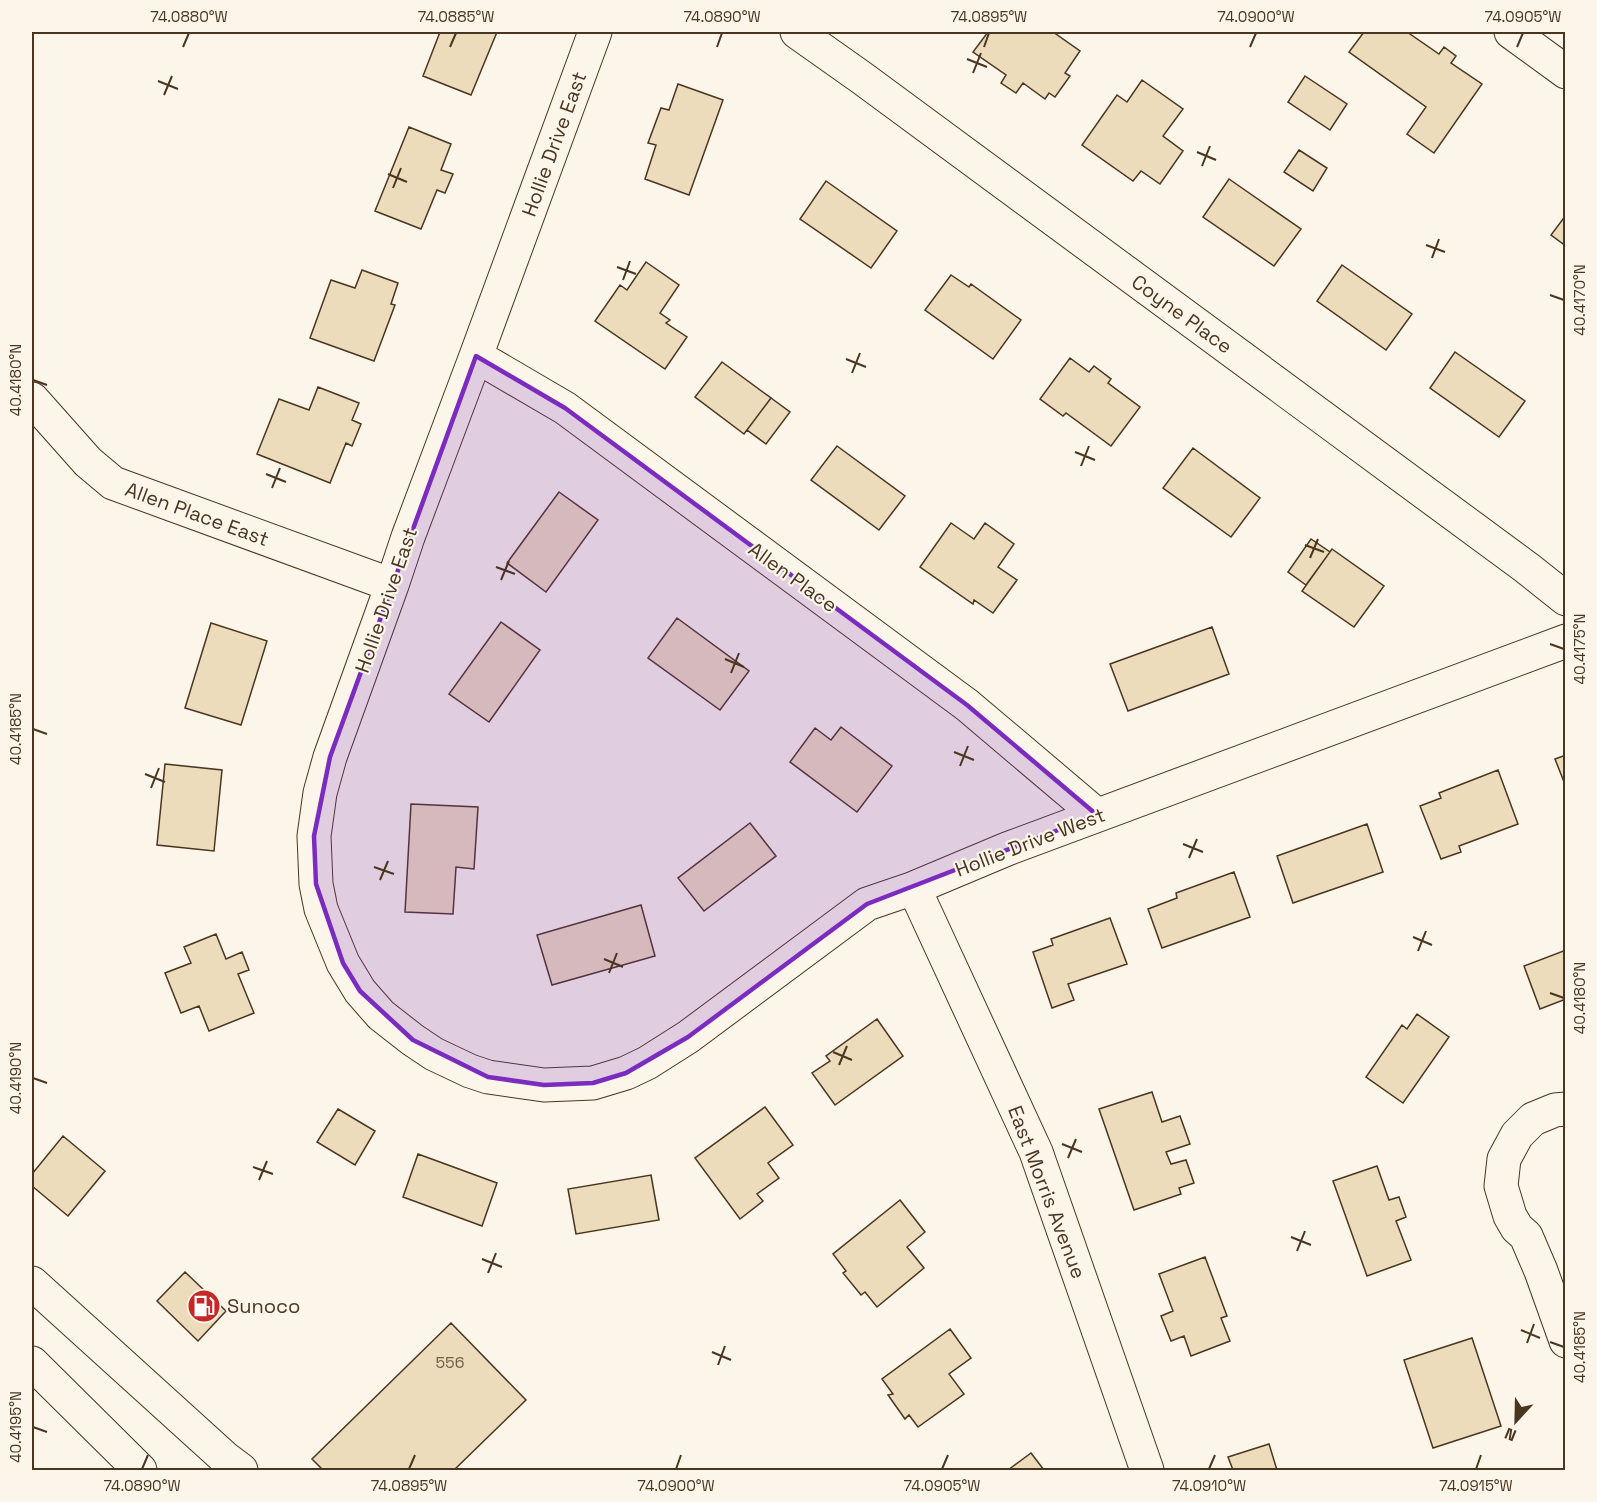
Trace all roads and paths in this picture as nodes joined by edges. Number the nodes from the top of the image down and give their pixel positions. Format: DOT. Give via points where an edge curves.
graph roads {
  1 [pos="595,32"];
  2 [pos="797,32"];
  3 [pos="1511,32"];
  4 [pos="1566,72"];
  5 [pos="476,356"];
  6 [pos="32,399"];
  7 [pos="392,585"];
  8 [pos="1566,599"];
  9 [pos="1566,641"];
  10 [pos="1097,815"];
  11 [pos="914,888"];
  12 [pos="525,1082"];
  13 [pos="1566,1109"];
  14 [pos="32,1283"];
  15 [pos="1566,1341"];
  16 [pos="32,1363"];
  17 [pos="140,1470"];
  18 [pos="241,1470"];
  19 [pos="1147,1470"];
  1 -- 5 [label="main road, Hollie Drive East"];
  2 -- 8 [label="main road, Coyne Place"];
  3 -- 4 [label="main road"];
  5 -- 7 [label="main road, Hollie Drive East"];
  5 -- 10 [label="main road, Allen Place" via="565,408 967,705"];
  6 -- 7 [label="main road, Allen Place East" via="88,462 113,483"];
  7 -- 12 [label="main road, Hollie Drive East" via="320,793 314,836 321,909 343,963 381,1015 434,1054 470,1071"];
  9 -- 10 [label="main road, Hollie Drive West"];
  10 -- 11 [label="main road, Hollie Drive West"];
  11 -- 12 [label="main road, Hollie Drive West" via="867,904 647,1063 593,1083"];
  11 -- 19 [label="main road, East Morris Avenue" via="1036,1152"];
  13 -- 15 [label="main road" via="1533,1119 1517,1135 1504,1159 1501,1186 1510,1216 1526,1236 1541,1271"];
  14 -- 18 [label="main road"];
  16 -- 17 [label="main road"];
}
